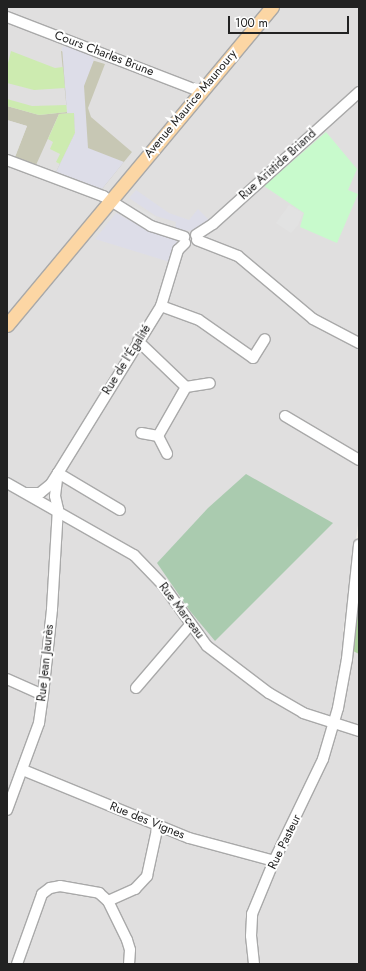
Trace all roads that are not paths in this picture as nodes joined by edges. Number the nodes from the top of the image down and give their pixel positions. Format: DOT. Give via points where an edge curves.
graph roads {
  1 [pos="272,7"];
  2 [pos="7,17"];
  3 [pos="201,92"];
  4 [pos="359,92"];
  5 [pos="7,160"];
  6 [pos="110,201"];
  7 [pos="196,238"];
  8 [pos="185,240"];
  9 [pos="160,306"];
  10 [pos="7,325"];
  11 [pos="265,339"];
  12 [pos="138,341"];
  13 [pos="359,343"];
  14 [pos="210,383"];
  15 [pos="186,387"];
  16 [pos="285,416"];
  17 [pos="140,432"];
  18 [pos="158,436"];
  19 [pos="167,454"];
  20 [pos="359,460"];
  21 [pos="58,473"];
  22 [pos="7,483"];
  23 [pos="26,493"];
  24 [pos="58,510"];
  25 [pos="120,510"];
  26 [pos="359,545"];
  27 [pos="190,625"];
  28 [pos="7,679"];
  29 [pos="136,688"];
  30 [pos="44,695"];
  31 [pos="334,723"];
  32 [pos="359,731"];
  33 [pos="23,770"];
  34 [pos="7,809"];
  35 [pos="158,825"];
  36 [pos="274,861"];
  37 [pos="108,901"];
  38 [pos="17,964"];
  39 [pos="129,964"];
  40 [pos="254,964"];
  1 -- 3 [label="main road, Avenue Maurice Maunoury"];
  2 -- 3 [label="street, Cours Charles Brune"];
  3 -- 6 [label="main road, Avenue Maurice Maunoury"];
  4 -- 7 [label="street, Rue Aristide Briand"];
  5 -- 6 [label="street" via="48,173"];
  6 -- 8 [label="street" via="151,226"];
  6 -- 10 [label="main road, Avenue Maurice Maunoury"];
  7 -- 8 [label="street, Rue Aristide Briand" via="193,245"];
  7 -- 13 [label="street" via="238,256 313,319"];
  8 -- 9 [label="street, Rue de l'Égalité" via="178,250"];
  9 -- 11 [label="street" via="199,320 254,358"];
  9 -- 12 [label="street, Rue de l'Égalité"];
  12 -- 15 [label="street"];
  12 -- 21 [label="street, Rue de l'Égalité"];
  14 -- 15 [label="street"];
  15 -- 18 [label="street"];
  16 -- 20 [label="street"];
  17 -- 18 [label="street"];
  18 -- 19 [label="street"];
  21 -- 23 [label="street, Rue de l'Égalité" via="51,484 40,493"];
  21 -- 24 [label="street, Rue de l'Égalité" via="55,496"];
  21 -- 25 [label="street"];
  22 -- 23 [label="street, Rue Marceau"];
  23 -- 24 [label="street, Rue Marceau"];
  24 -- 27 [label="street, Rue Marceau" via="134,554 163,586"];
  24 -- 30 [label="street, Rue Jean Jaurès"];
  26 -- 31 [label="street, Rue Pasteur" via="347,659"];
  27 -- 29 [label="street"];
  27 -- 31 [label="street, Rue Marceau" via="207,646 222,659 269,693 303,713"];
  28 -- 30 [label="street"];
  30 -- 33 [label="street, Rue Jean Jaurès" via="39,723"];
  31 -- 32 [label="street, Rue Marceau"];
  31 -- 36 [label="street, Rue Pasteur" via="320,766"];
  33 -- 34 [label="street, Rue Jean Jaurès"];
  33 -- 35 [label="street, Rue des Vignes"];
  35 -- 36 [label="street, Rue des Vignes" via="189,838"];
  35 -- 37 [label="street" via="147,876 135,889"];
  36 -- 40 [label="street, Rue Pasteur" via="252,914"];
  37 -- 38 [label="street" via="99,893 60,886 50,888 42,894"];
  37 -- 39 [label="street" via="127,940 130,950"];
}
